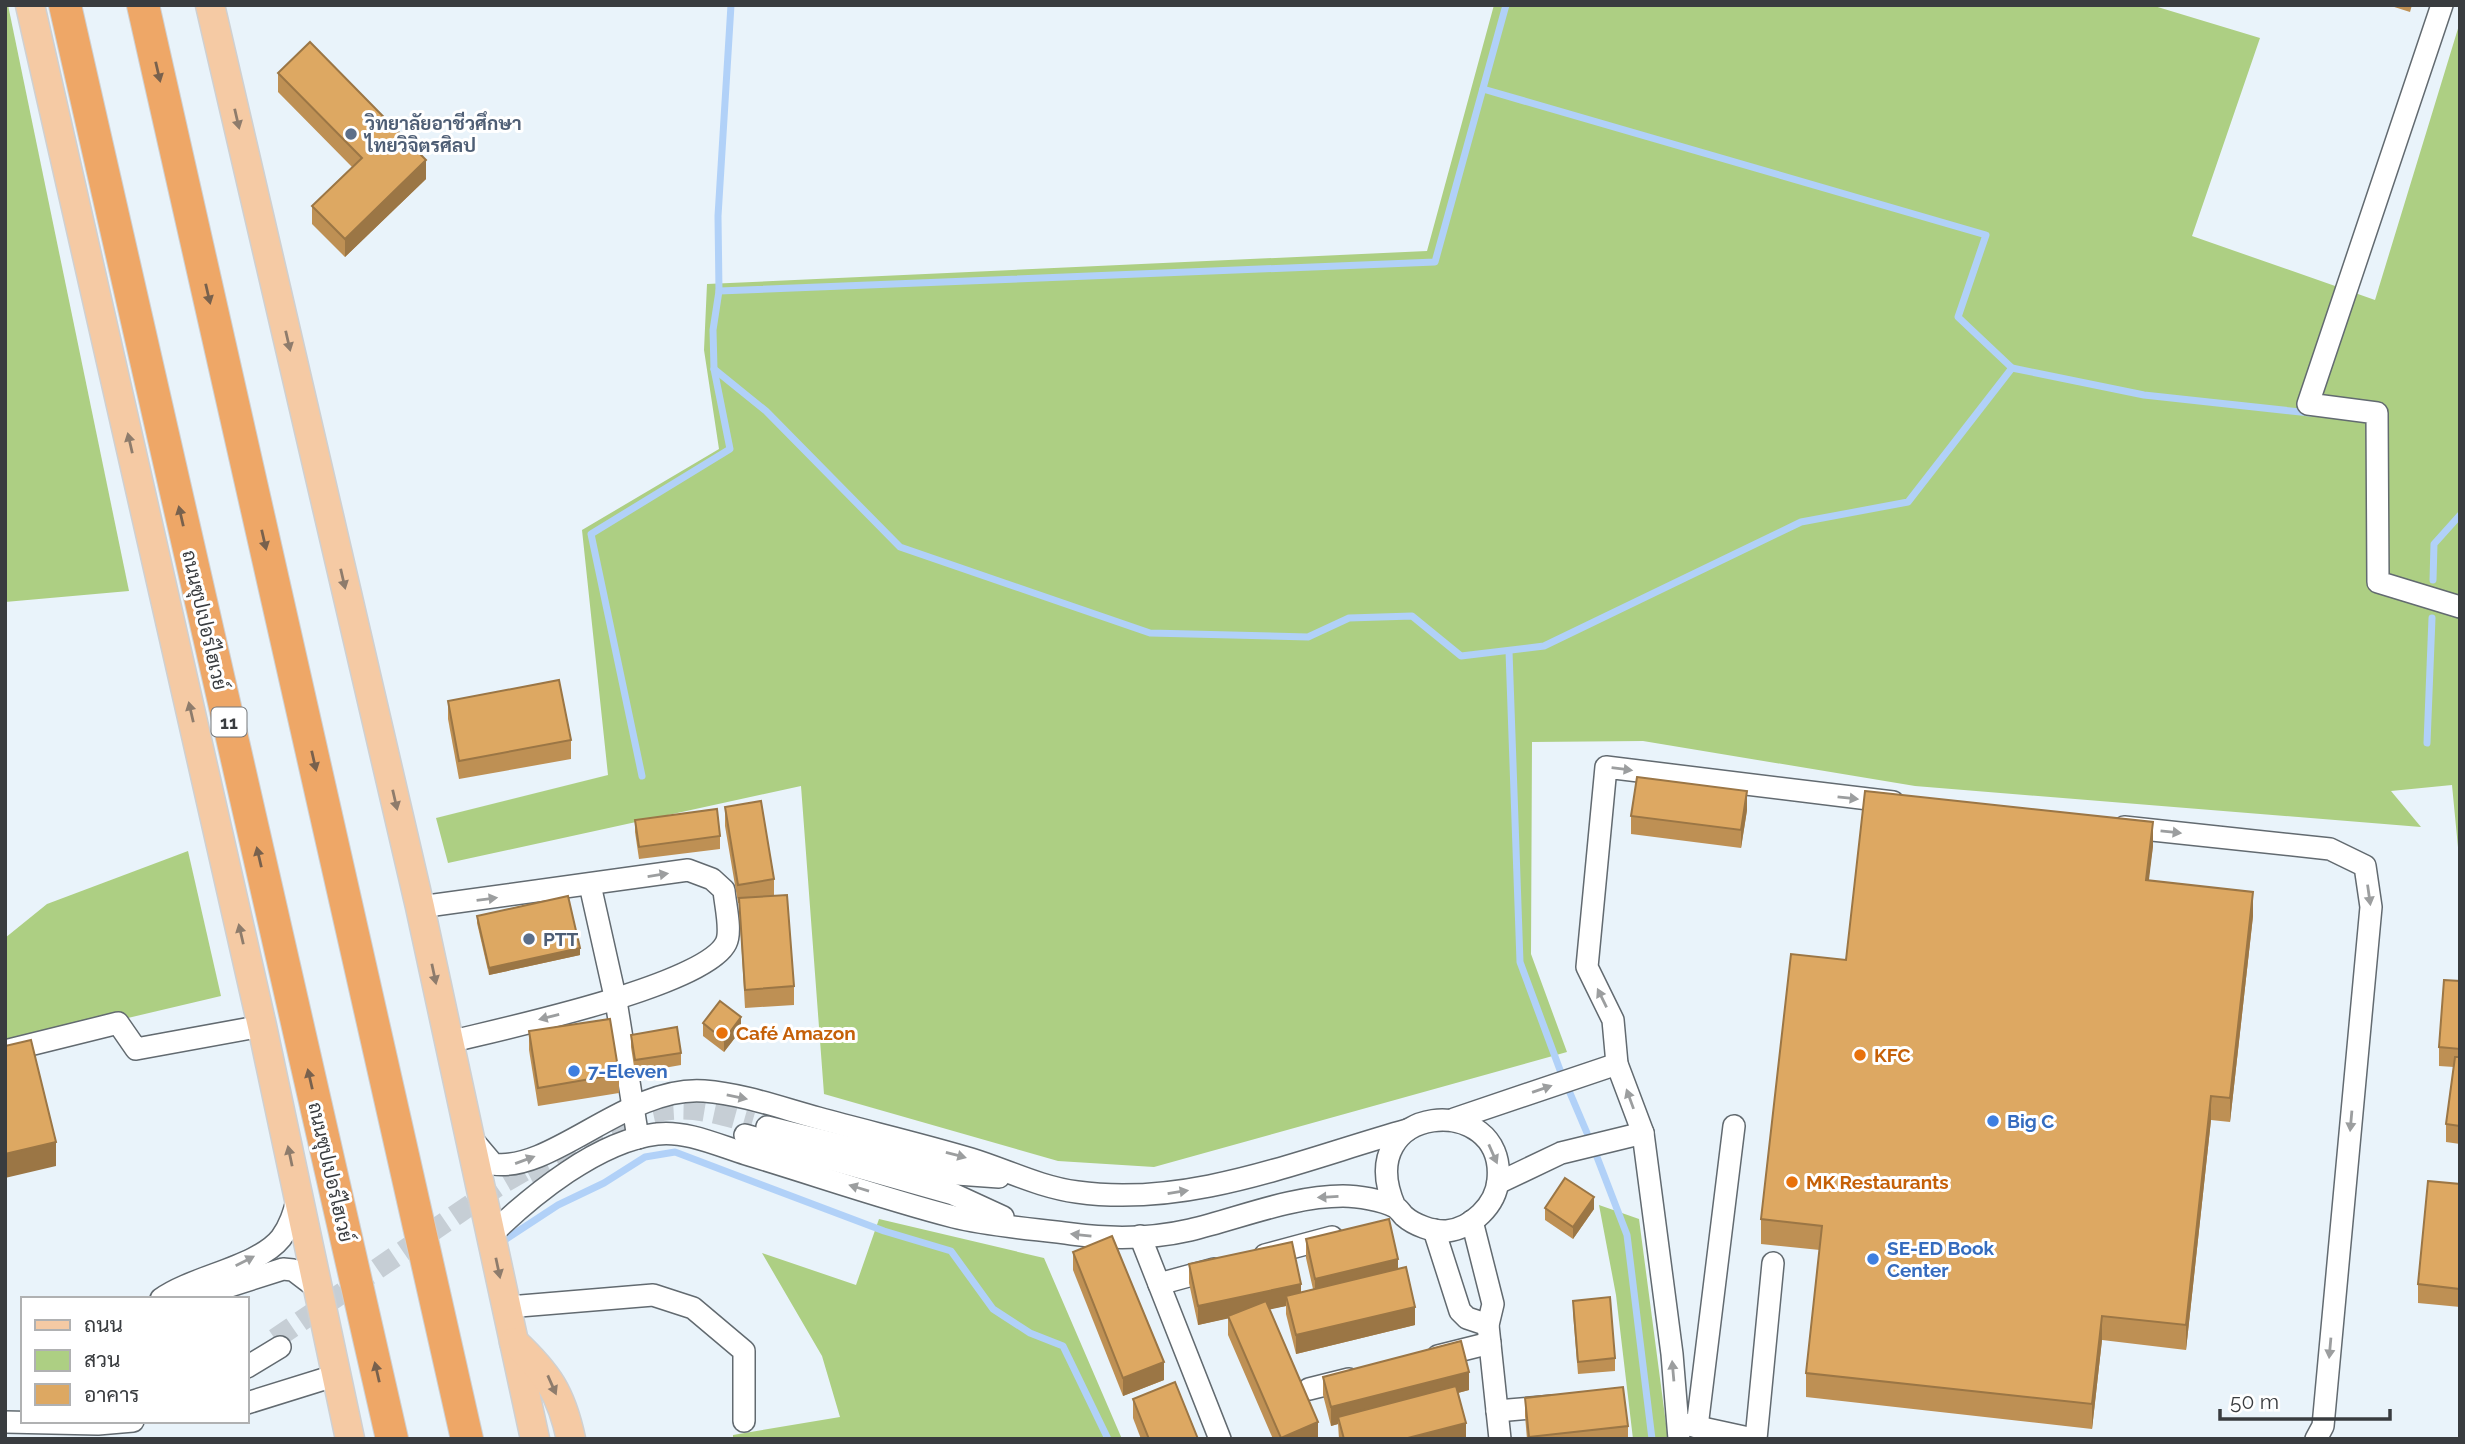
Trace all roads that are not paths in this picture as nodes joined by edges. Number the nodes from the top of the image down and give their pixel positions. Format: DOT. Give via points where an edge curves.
graph roads {
  1 [pos="30,5"];
  2 [pos="65,5"];
  3 [pos="143,5"];
  4 [pos="210,5"];
  5 [pos="2442,5"];
  6 [pos="2460,607"];
  7 [pos="1909,804"];
  8 [pos="2099,824"];
  9 [pos="590,886"];
  10 [pos="420,907"];
  11 [pos="615,1001"];
  12 [pos="262,1026"];
  13 [pos="449,1042"];
  14 [pos="5,1051"];
  15 [pos="1617,1064"];
  16 [pos="631,1106"];
  17 [pos="1454,1119"];
  18 [pos="1734,1126"];
  19 [pos="1407,1129"];
  20 [pos="1643,1133"];
  21 [pos="470,1137"];
  22 [pos="638,1138"];
  23 [pos="1020,1179"];
  24 [pos="1498,1183"];
  25 [pos="298,1196"];
  26 [pos="1395,1207"];
  27 [pos="1472,1221"];
  28 [pos="1021,1226"];
  29 [pos="1434,1230"];
  30 [pos="1352,1234"];
  31 [pos="491,1235"];
  32 [pos="1140,1236"];
  33 [pos="1773,1263"];
  34 [pos="1159,1284"];
  35 [pos="318,1289"];
  36 [pos="164,1297"];
  37 [pos="195,1297"];
  38 [pos="507,1307"];
  39 [pos="1489,1334"];
  40 [pos="514,1342"];
  41 [pos="248,1354"];
  42 [pos="1412,1363"];
  43 [pos="248,1366"];
  44 [pos="1374,1373"];
  45 [pos="337,1375"];
  46 [pos="1309,1390"];
  47 [pos="248,1403"];
  48 [pos="1575,1404"];
  49 [pos="1497,1410"];
  50 [pos="744,1421"];
  51 [pos="52,1423"];
  52 [pos="110,1423"];
  53 [pos="1685,1430"];
  54 [pos="350,1439"];
  55 [pos="392,1439"];
  56 [pos="467,1439"];
  57 [pos="535,1439"];
  58 [pos="571,1439"];
  59 [pos="1220,1439"];
  60 [pos="1500,1439"];
  61 [pos="1755,1439"];
  62 [pos="2316,1439"];
  12 -- 1 [label="main road, one-way"];
  55 -- 2 [label="highway, ถนนซุปเปอร์ไฮเวย์ / 11, one-way"];
  3 -- 56 [label="highway, one-way"];
  4 -- 10 [label="main road, one-way"];
  5 -- 6 [label="street" via="2308,404 2377,413 2378,582"];
  15 -- 7 [label="street, one-way" via="1612,1020 1587,967 1606,767"];
  8 -- 62 [label="street, one-way" via="2330,849 2365,866 2371,907 2323,1426"];
  10 -- 9 [label="street, one-way"];
  9 -- 11 [label="street"];
  9 -- 11 [label="street, one-way" via="688,870 712,879 724,890 728,940 716,958"];
  10 -- 13 [label="main road, one-way"];
  11 -- 13 [label="street, one-way"];
  11 -- 16 [label="street"];
  12 -- 14 [label="street" via="136,1049 118,1023"];
  25 -- 12 [label="main road, one-way"];
  13 -- 21 [label="main road"];
  17 -- 15 [label="street, one-way"];
  20 -- 15 [label="street, one-way"];
  21 -- 16 [label="street, one-way" via="493,1164 517,1164"];
  16 -- 22 [label="street"];
  16 -- 23 [label="street, one-way" via="702,1091 725,1095 974,1160"];
  17 -- 19 [label="street" via="1423,1121"];
  17 -- 24 [label="street, one-way" via="1478,1130 1494,1152"];
  18 -- 53 [label="street"];
  23 -- 19 [label="street, one-way" via="1077,1192 1153,1196 1212,1186"];
  19 -- 26 [label="street" via="1389,1153 1385,1175"];
  20 -- 24 [label="street" via="1561,1153"];
  53 -- 20 [label="street, one-way"];
  21 -- 31 [label="main road"];
  28 -- 22 [label="street, one-way" via="957,1218 684,1136 660,1133"];
  22 -- 31 [label="street" via="615,1145 530,1198"];
  23 -- 28 [label="street" via="957,1174 748,1129 953,1194"];
  24 -- 27 [label="street" via="1488,1208"];
  25 -- 35 [label="main road"];
  36 -- 25 [label="street, one-way" via="279,1241"];
  26 -- 29 [label="street" via="1407,1219"];
  26 -- 32 [label="street, one-way" via="1349,1196 1320,1196 1185,1231"];
  27 -- 29 [label="street" via="1448,1231"];
  27 -- 39 [label="street" via="1493,1304"];
  32 -- 28 [label="street, one-way" via="1119,1238"];
  29 -- 39 [label="street" via="1460,1311"];
  30 -- 34 [label="street"];
  31 -- 38 [label="main road, one-way"];
  32 -- 34 [label="street"];
  33 -- 61 [label="street"];
  34 -- 59 [label="street"];
  35 -- 37 [label="street" via="293,1270 283,1269"];
  35 -- 45 [label="main road"];
  38 -- 40 [label="main road"];
  38 -- 50 [label="street" via="653,1295 693,1308 744,1352"];
  39 -- 42 [label="street"];
  39 -- 49 [label="street"];
  40 -- 57 [label="main road"];
  40 -- 58 [label="main road, one-way" via="546,1372"];
  41 -- 43 [label="street" via="278,1343"];
  44 -- 46 [label="street"];
  45 -- 47 [label="street"];
  45 -- 54 [label="main road"];
  48 -- 49 [label="street"];
  49 -- 60 [label="street"];
  51 -- 52 [label="street"];
  53 -- 61 [label="street"];
}
